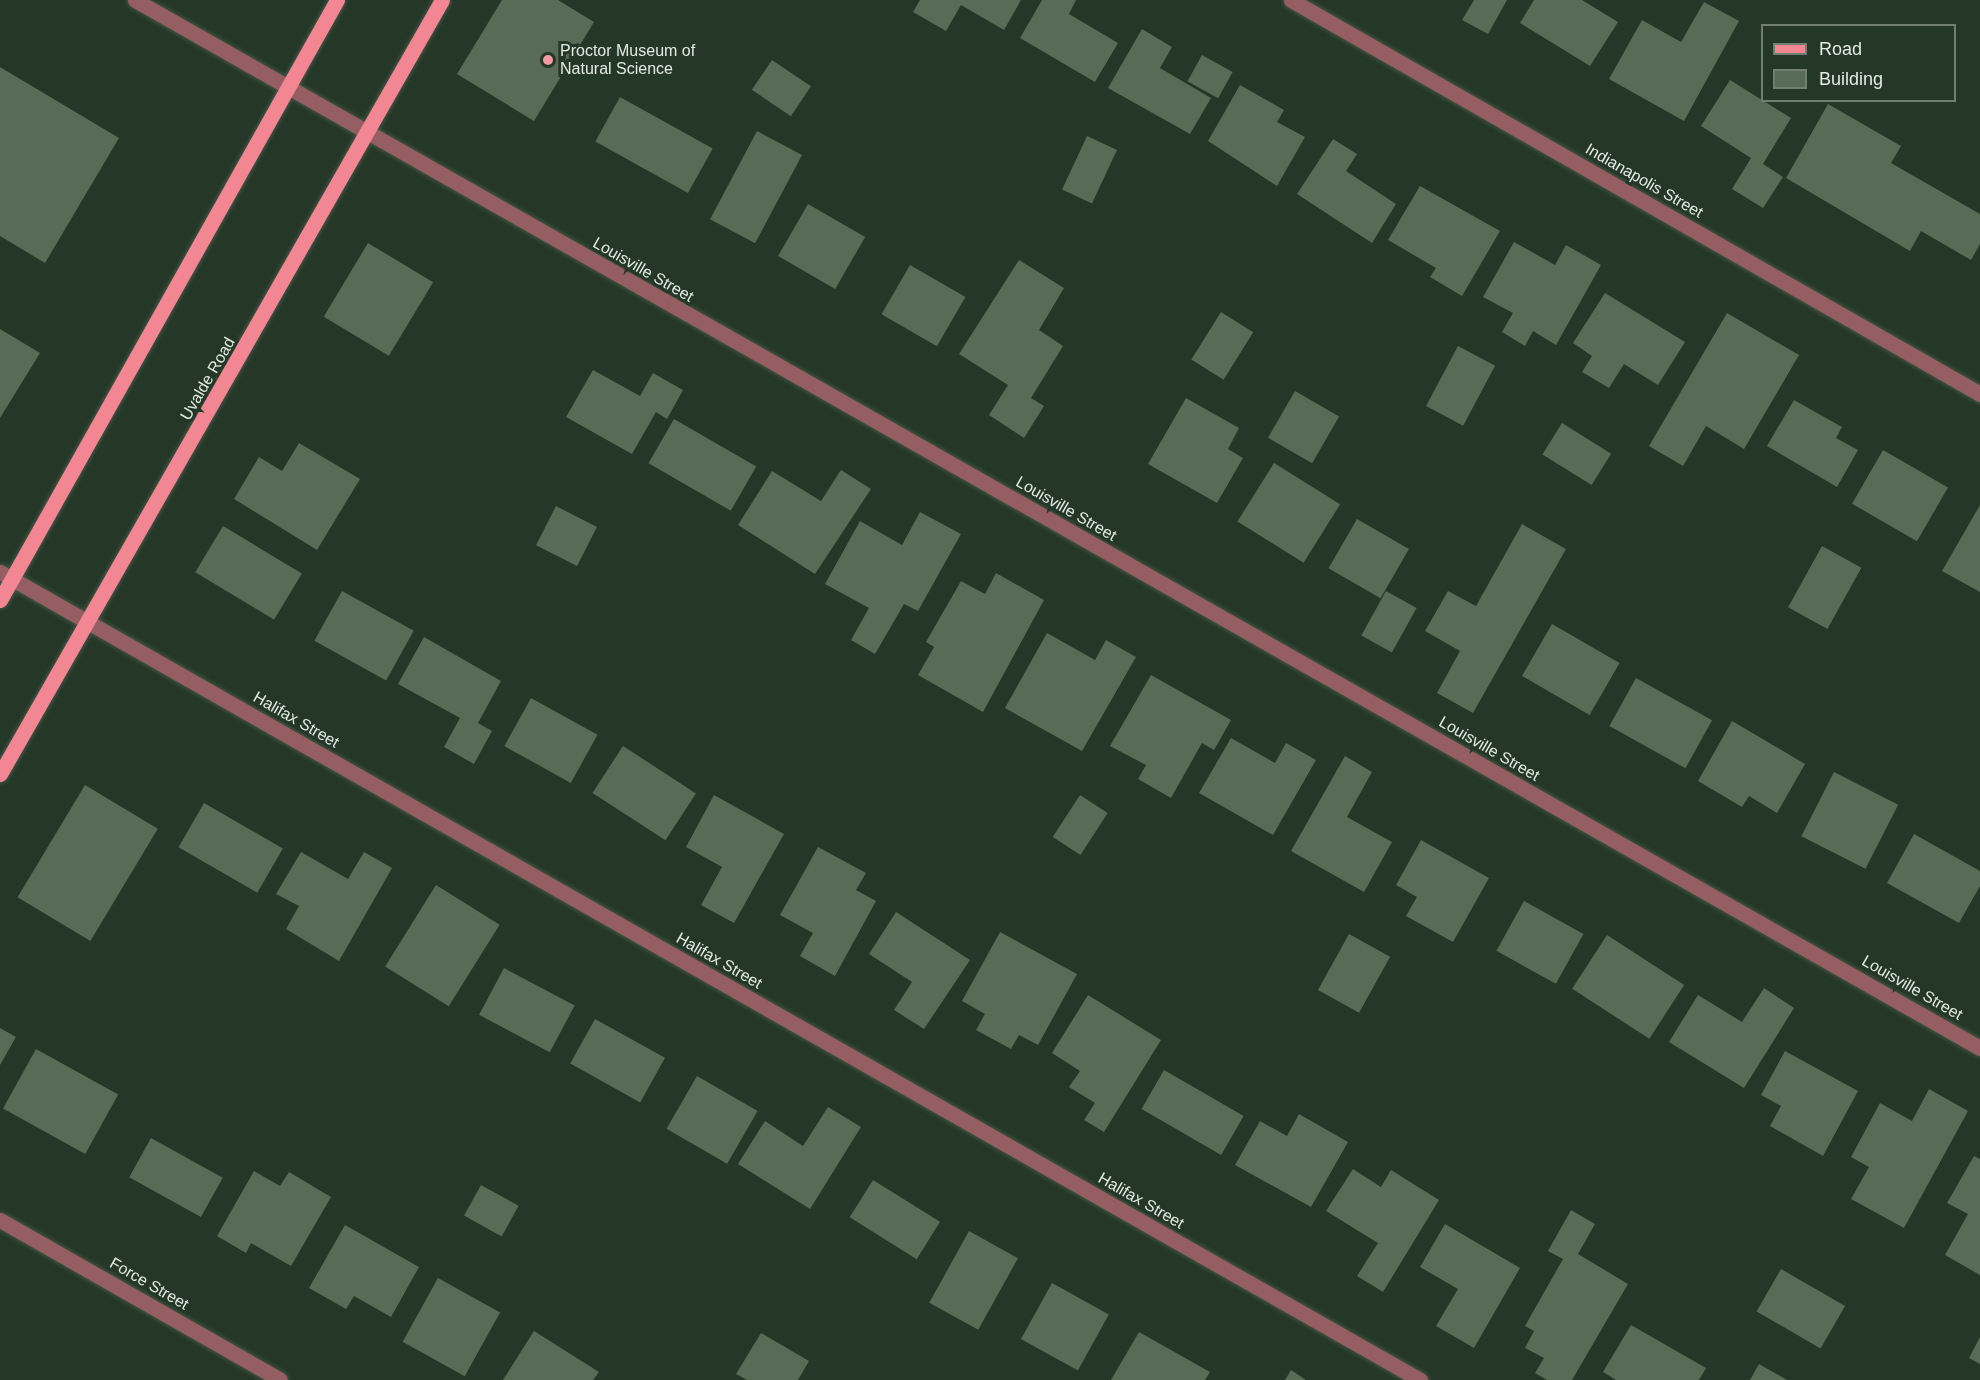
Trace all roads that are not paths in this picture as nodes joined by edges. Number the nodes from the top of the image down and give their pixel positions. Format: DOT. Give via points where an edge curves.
graph roads {
  1 [pos="135,0"];
  2 [pos="337,0"];
  3 [pos="442,0"];
  4 [pos="1291,0"];
  5 [pos="286,88"];
  6 [pos="369,135"];
  7 [pos="1980,394"];
  8 [pos="6,576"];
  9 [pos="0,600"];
  10 [pos="89,623"];
  11 [pos="0,774"];
  12 [pos="1980,1048"];
  13 [pos="0,1220"];
  14 [pos="280,1380"];
  15 [pos="1420,1380"];
  1 -- 5 [label="street, Louisville Street"];
  2 -- 5 [label="main road"];
  3 -- 6 [label="main road, Uvalde Road"];
  4 -- 7 [label="street, Indianapolis Street"];
  5 -- 6 [label="street, Louisville Street"];
  5 -- 8 [label="main road"];
  6 -- 10 [label="main road, Uvalde Road"];
  6 -- 12 [label="street, Louisville Street"];
  8 -- 9 [label="main road"];
  8 -- 10 [label="street, Halifax Street"];
  10 -- 11 [label="main road, Uvalde Road"];
  10 -- 15 [label="street, Halifax Street"];
  13 -- 14 [label="street, Force Street"];
}
